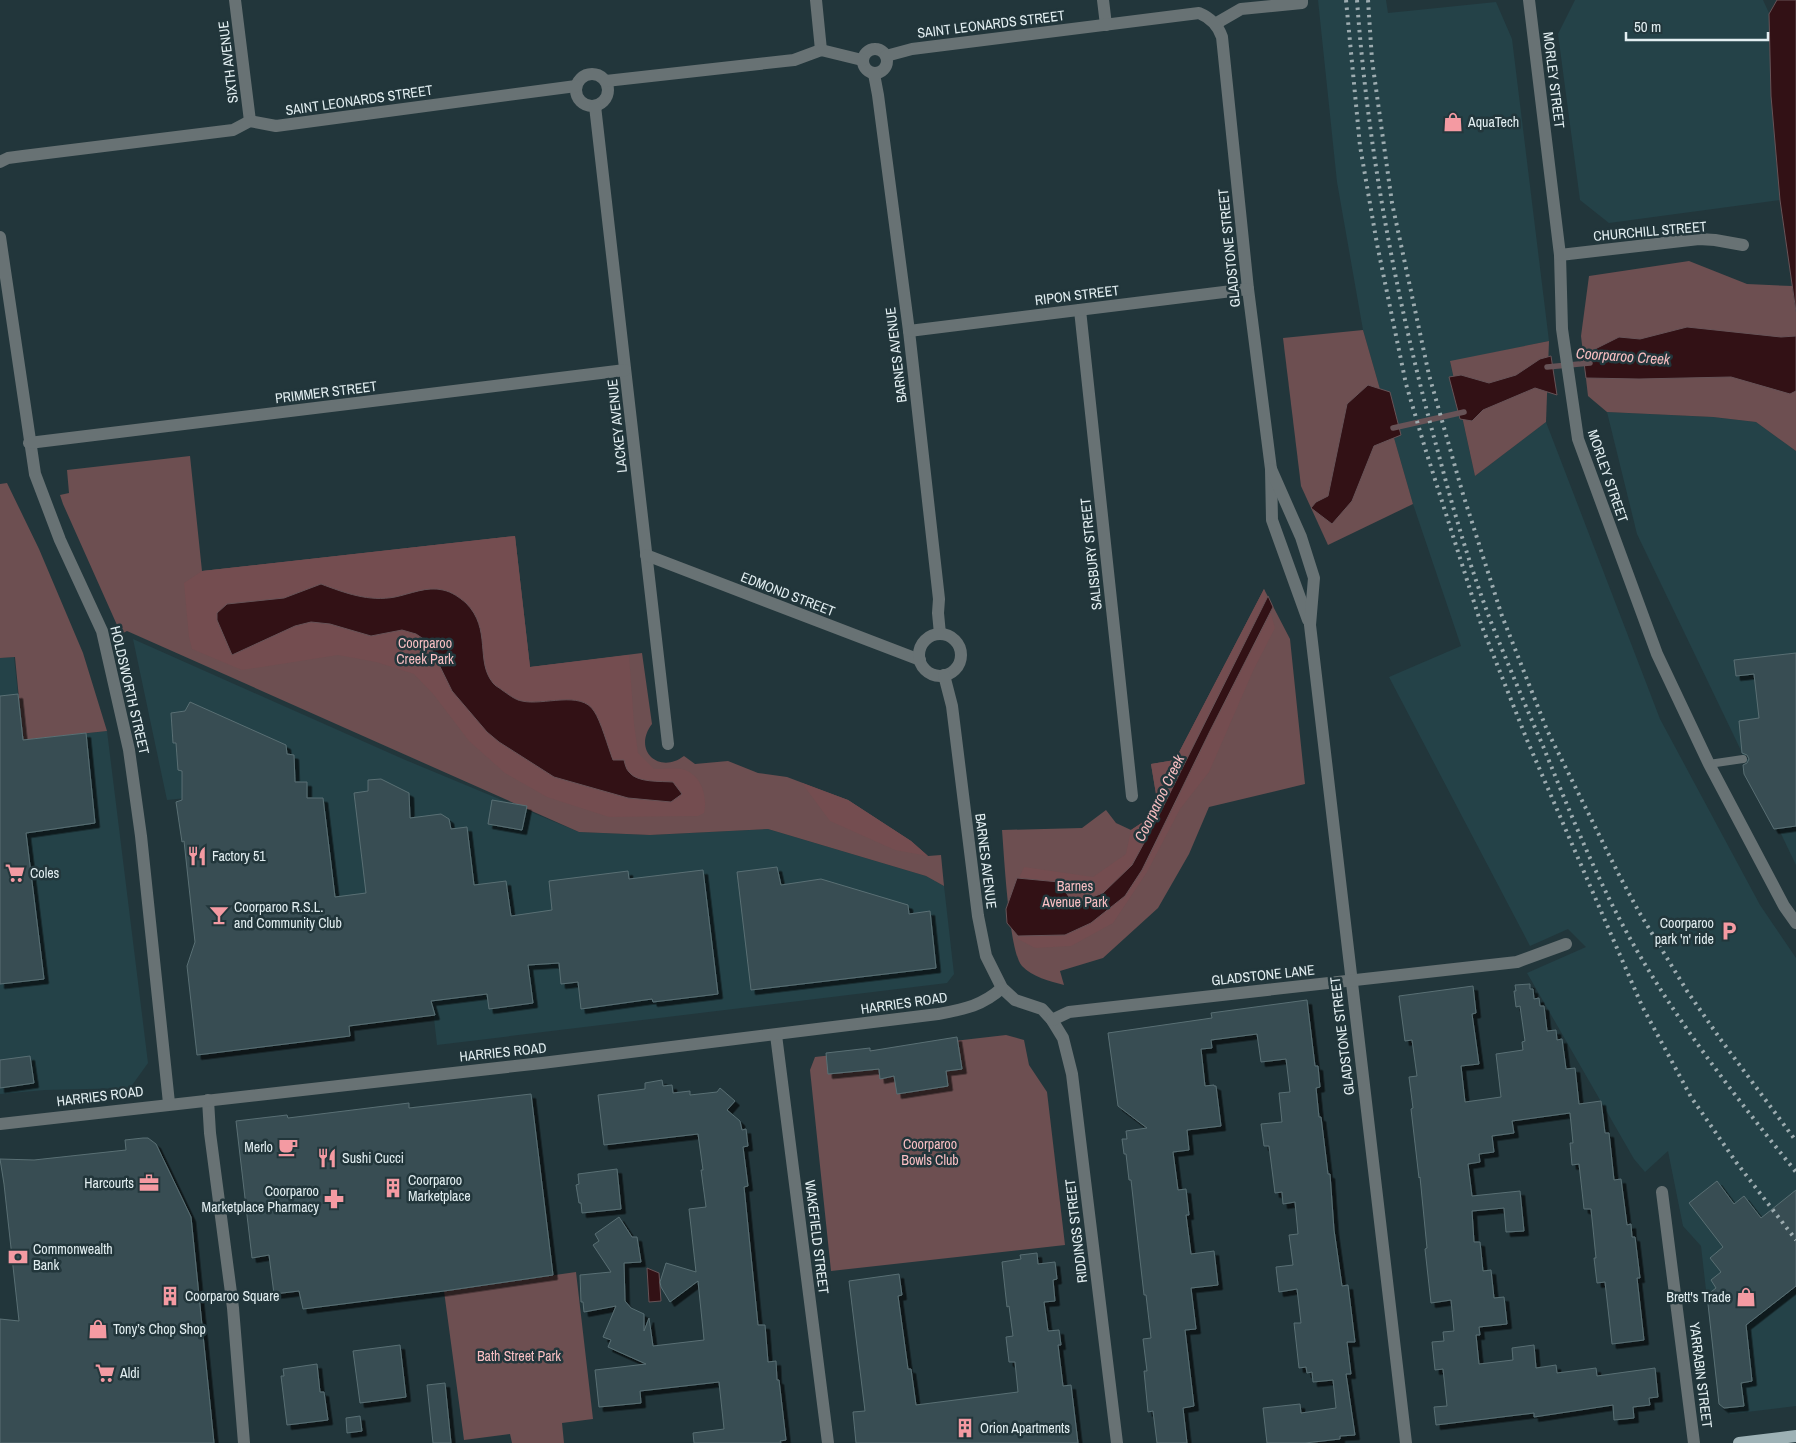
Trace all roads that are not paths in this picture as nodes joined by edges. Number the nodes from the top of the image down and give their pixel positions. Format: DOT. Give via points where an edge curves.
graph roads {
  1 [pos="235,0"];
  2 [pos="816,0"];
  3 [pos="1103,0"];
  4 [pos="1529,0"];
  5 [pos="1302,2"];
  6 [pos="1215,24"];
  7 [pos="1106,25"];
  8 [pos="820,50"];
  9 [pos="886,56"];
  10 [pos="862,60"];
  11 [pos="874,74"];
  12 [pos="606,81"];
  13 [pos="576,86"];
  14 [pos="595,106"];
  15 [pos="250,121"];
  16 [pos="0,162"];
  17 [pos="0,237"];
  18 [pos="1743,245"];
  19 [pos="1560,255"];
  20 [pos="1248,289"];
  21 [pos="1080,310"];
  22 [pos="909,331"];
  23 [pos="625,370"];
  24 [pos="29,443"];
  25 [pos="1271,469"];
  26 [pos="646,555"];
  27 [pos="1310,625"];
  28 [pos="940,634"];
  29 [pos="920,660"];
  30 [pos="944,675"];
  31 [pos="668,744"];
  32 [pos="1743,760"];
  33 [pos="1709,764"];
  34 [pos="1132,796"];
  35 [pos="1796,923"];
  36 [pos="1566,944"];
  37 [pos="1350,980"];
  38 [pos="1002,988"];
  39 [pos="1052,1020"];
  40 [pos="776,1035"];
  41 [pos="208,1100"];
  42 [pos="169,1104"];
  43 [pos="0,1124"];
  44 [pos="1662,1192"];
  45 [pos="1796,1436"];
  46 [pos="244,1443"];
  47 [pos="828,1443"];
  48 [pos="1117,1443"];
  49 [pos="1406,1443"];
  50 [pos="1694,1443"];
  51 [pos="1739,1443"];
  1 -- 15 [label="street, SIXTH AVENUE"];
  2 -- 8 [label="street"];
  3 -- 7 [label="street"];
  4 -- 19 [label="street, MORLEY STREET"];
  5 -- 6 [label="street" via="1241,9"];
  6 -- 7 [label="street, SAINT LEONARDS STREET" via="1199,13"];
  6 -- 20 [label="street, GLADSTONE STREET" via="1222,37"];
  7 -- 9 [label="street, SAINT LEONARDS STREET" via="912,49"];
  8 -- 10 [label="street"];
  8 -- 12 [label="street" via="794,60"];
  9 -- 10 [label="street" via="873,49"];
  9 -- 11 [label="street" via="885,68"];
  10 -- 11 [label="street" via="866,71"];
  11 -- 22 [label="street, BARNES AVENUE"];
  12 -- 13 [label="street" via="601,76 589,74 583,76"];
  12 -- 14 [label="street" via="608,93"];
  13 -- 14 [label="street" via="576,93 583,103"];
  13 -- 15 [label="street, SAINT LEONARDS STREET" via="276,126"];
  14 -- 23 [label="street, LACKEY AVENUE"];
  15 -- 16 [label="street" via="233,130 8,158"];
  17 -- 24 [label="street, HOLDSWORTH STREET"];
  18 -- 19 [label="street, CHURCHILL STREET" via="1699,239"];
  19 -- 33 [label="street, MORLEY STREET" via="1562,328 1578,439 1656,654"];
  20 -- 21 [label="street, RIPON STREET"];
  20 -- 25 [label="street, GLADSTONE STREET"];
  21 -- 22 [label="street, RIPON STREET"];
  21 -- 34 [label="street, SALISBURY STREET"];
  22 -- 28 [label="street, BARNES AVENUE" via="939,598"];
  23 -- 24 [label="street, PRIMMER STREET"];
  23 -- 26 [label="street, LACKEY AVENUE"];
  24 -- 42 [label="street, HOLDSWORTH STREET" via="42,497 102,631 129,750"];
  25 -- 27 [label="street, GLADSTONE STREET" via="1272,520"];
  25 -- 27 [label="street, GLADSTONE STREET" via="1301,537 1314,578"];
  26 -- 29 [label="street, EDMOND STREET"];
  26 -- 31 [label="street, LACKEY AVENUE"];
  27 -- 37 [label="street, GLADSTONE STREET"];
  28 -- 29 [label="street" via="923,642"];
  28 -- 30 [label="street" via="952,638 960,649 956,668"];
  29 -- 30 [label="street" via="926,671"];
  30 -- 38 [label="street, BARNES AVENUE" via="952,706 978,916 986,956"];
  32 -- 33 [label="lane"];
  33 -- 35 [label="street, MORLEY STREET"];
  36 -- 37 [label="street, GLADSTONE LANE" via="1517,962"];
  37 -- 39 [label="street, GLADSTONE LANE" via="1069,1012"];
  37 -- 49 [label="street, GLADSTONE STREET"];
  38 -- 39 [label="street, BARNES AVENUE" via="1015,1000 1042,1009"];
  38 -- 40 [label="street, HARRIES ROAD" via="981,1004 938,1014"];
  39 -- 48 [label="street, RIDDINGS STREET" via="1063,1038 1072,1074"];
  40 -- 41 [label="street, HARRIES ROAD"];
  40 -- 47 [label="street, WAKEFIELD STREET"];
  41 -- 42 [label="street, HARRIES ROAD"];
  41 -- 46 [label="street"];
  42 -- 43 [label="street, HARRIES ROAD"];
  44 -- 50 [label="street, YARRABIN STREET"];
  45 -- 51 [label="main road"];
}
